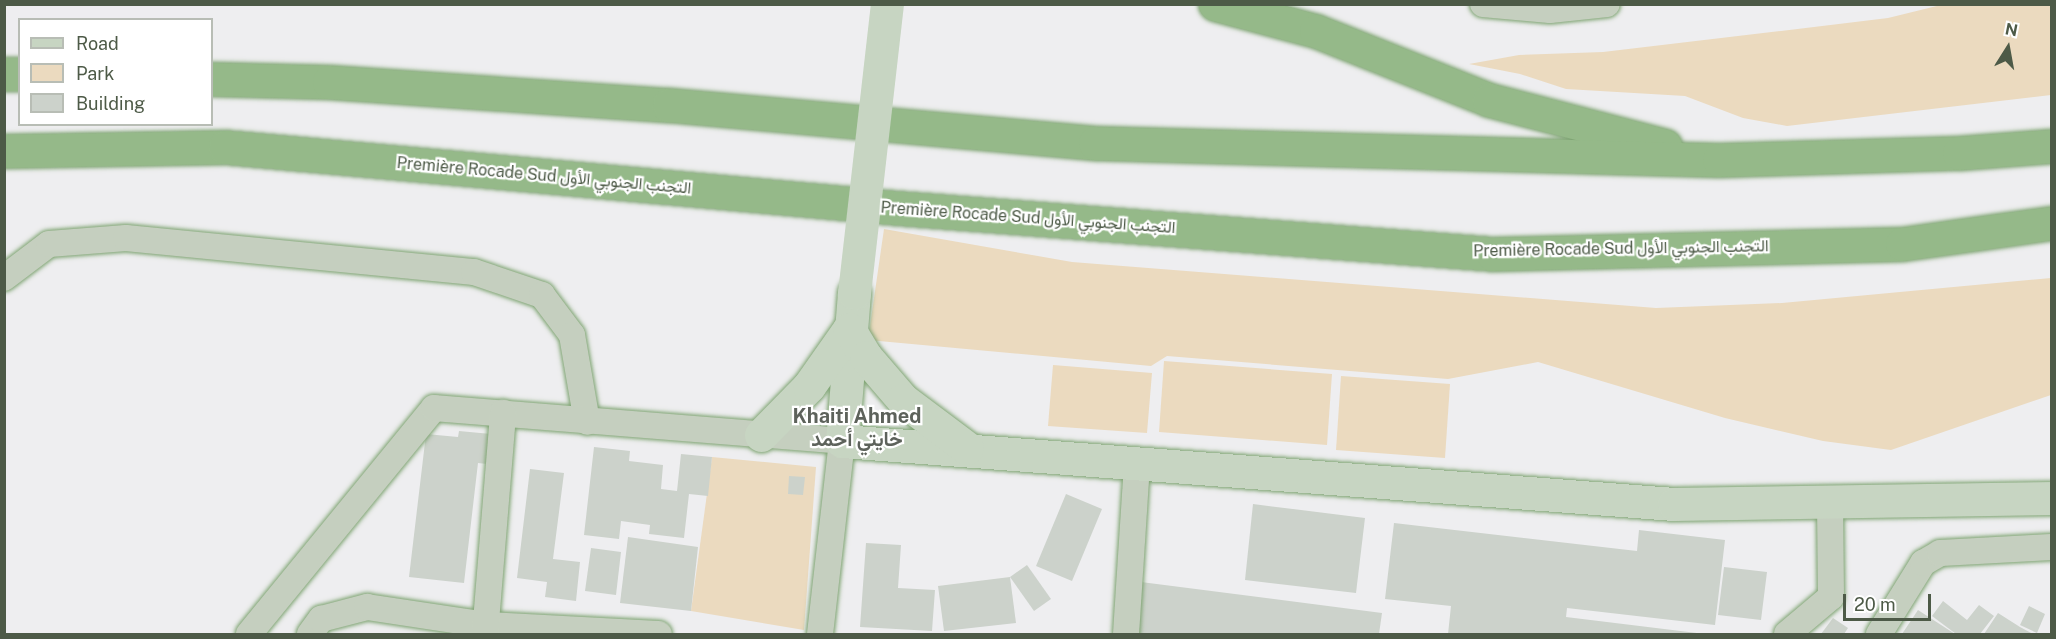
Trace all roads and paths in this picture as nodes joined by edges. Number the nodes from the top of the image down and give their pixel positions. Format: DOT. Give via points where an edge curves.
graph roads {
  1 [pos="887,4"];
  2 [pos="1215,4"];
  3 [pos="1482,4"];
  4 [pos="1606,4"];
  5 [pos="213,79"];
  6 [pos="2052,146"];
  7 [pos="4,151"];
  8 [pos="1719,160"];
  9 [pos="2052,224"];
  10 [pos="4,278"];
  11 [pos="849,329"];
  12 [pos="503,413"];
  13 [pos="587,422"];
  14 [pos="760,435"];
  15 [pos="842,441"];
  16 [pos="972,451"];
  17 [pos="1137,463"];
  18 [pos="2052,498"];
  19 [pos="1830,502"];
  20 [pos="2052,547"];
  21 [pos="485,630"];
  22 [pos="249,634"];
  23 [pos="310,634"];
  24 [pos="659,634"];
  25 [pos="820,634"];
  26 [pos="1126,634"];
  27 [pos="1787,634"];
  28 [pos="1879,634"];
  1 -- 11 [label="main road, bridge"];
  2 -- 8 [label="highway" via="1316,31 1490,100"];
  3 -- 4 [label="street" via="1550,10"];
  5 -- 8 [label="highway" via="329,82 669,105 1095,143"];
  6 -- 8 [label="highway" via="1959,153"];
  7 -- 9 [label="highway, Première Rocade Sud التجنب الجنوبي الأول" via="225,147 898,208 1492,254 1902,244"];
  10 -- 13 [label="street" via="49,244 126,238 474,272 542,295 572,335"];
  11 -- 14 [label="main road" via="809,386"];
  11 -- 15 [label="main road"];
  11 -- 16 [label="main road" via="866,357 903,400"];
  12 -- 13 [label="street"];
  12 -- 21 [label="street"];
  12 -- 22 [label="street" via="434,408"];
  13 -- 14 [label="street"];
  14 -- 15 [label="street"];
  15 -- 16 [label="main road"];
  15 -- 25 [label="street"];
  16 -- 17 [label="main road"];
  17 -- 19 [label="main road" via="1674,504"];
  17 -- 26 [label="street"];
  18 -- 19 [label="main road"];
  19 -- 27 [label="street" via="1831,597"];
  20 -- 28 [label="street" via="1940,553 1923,563"];
  21 -- 23 [label="street" via="368,607 321,620"];
  21 -- 24 [label="street"];
}
